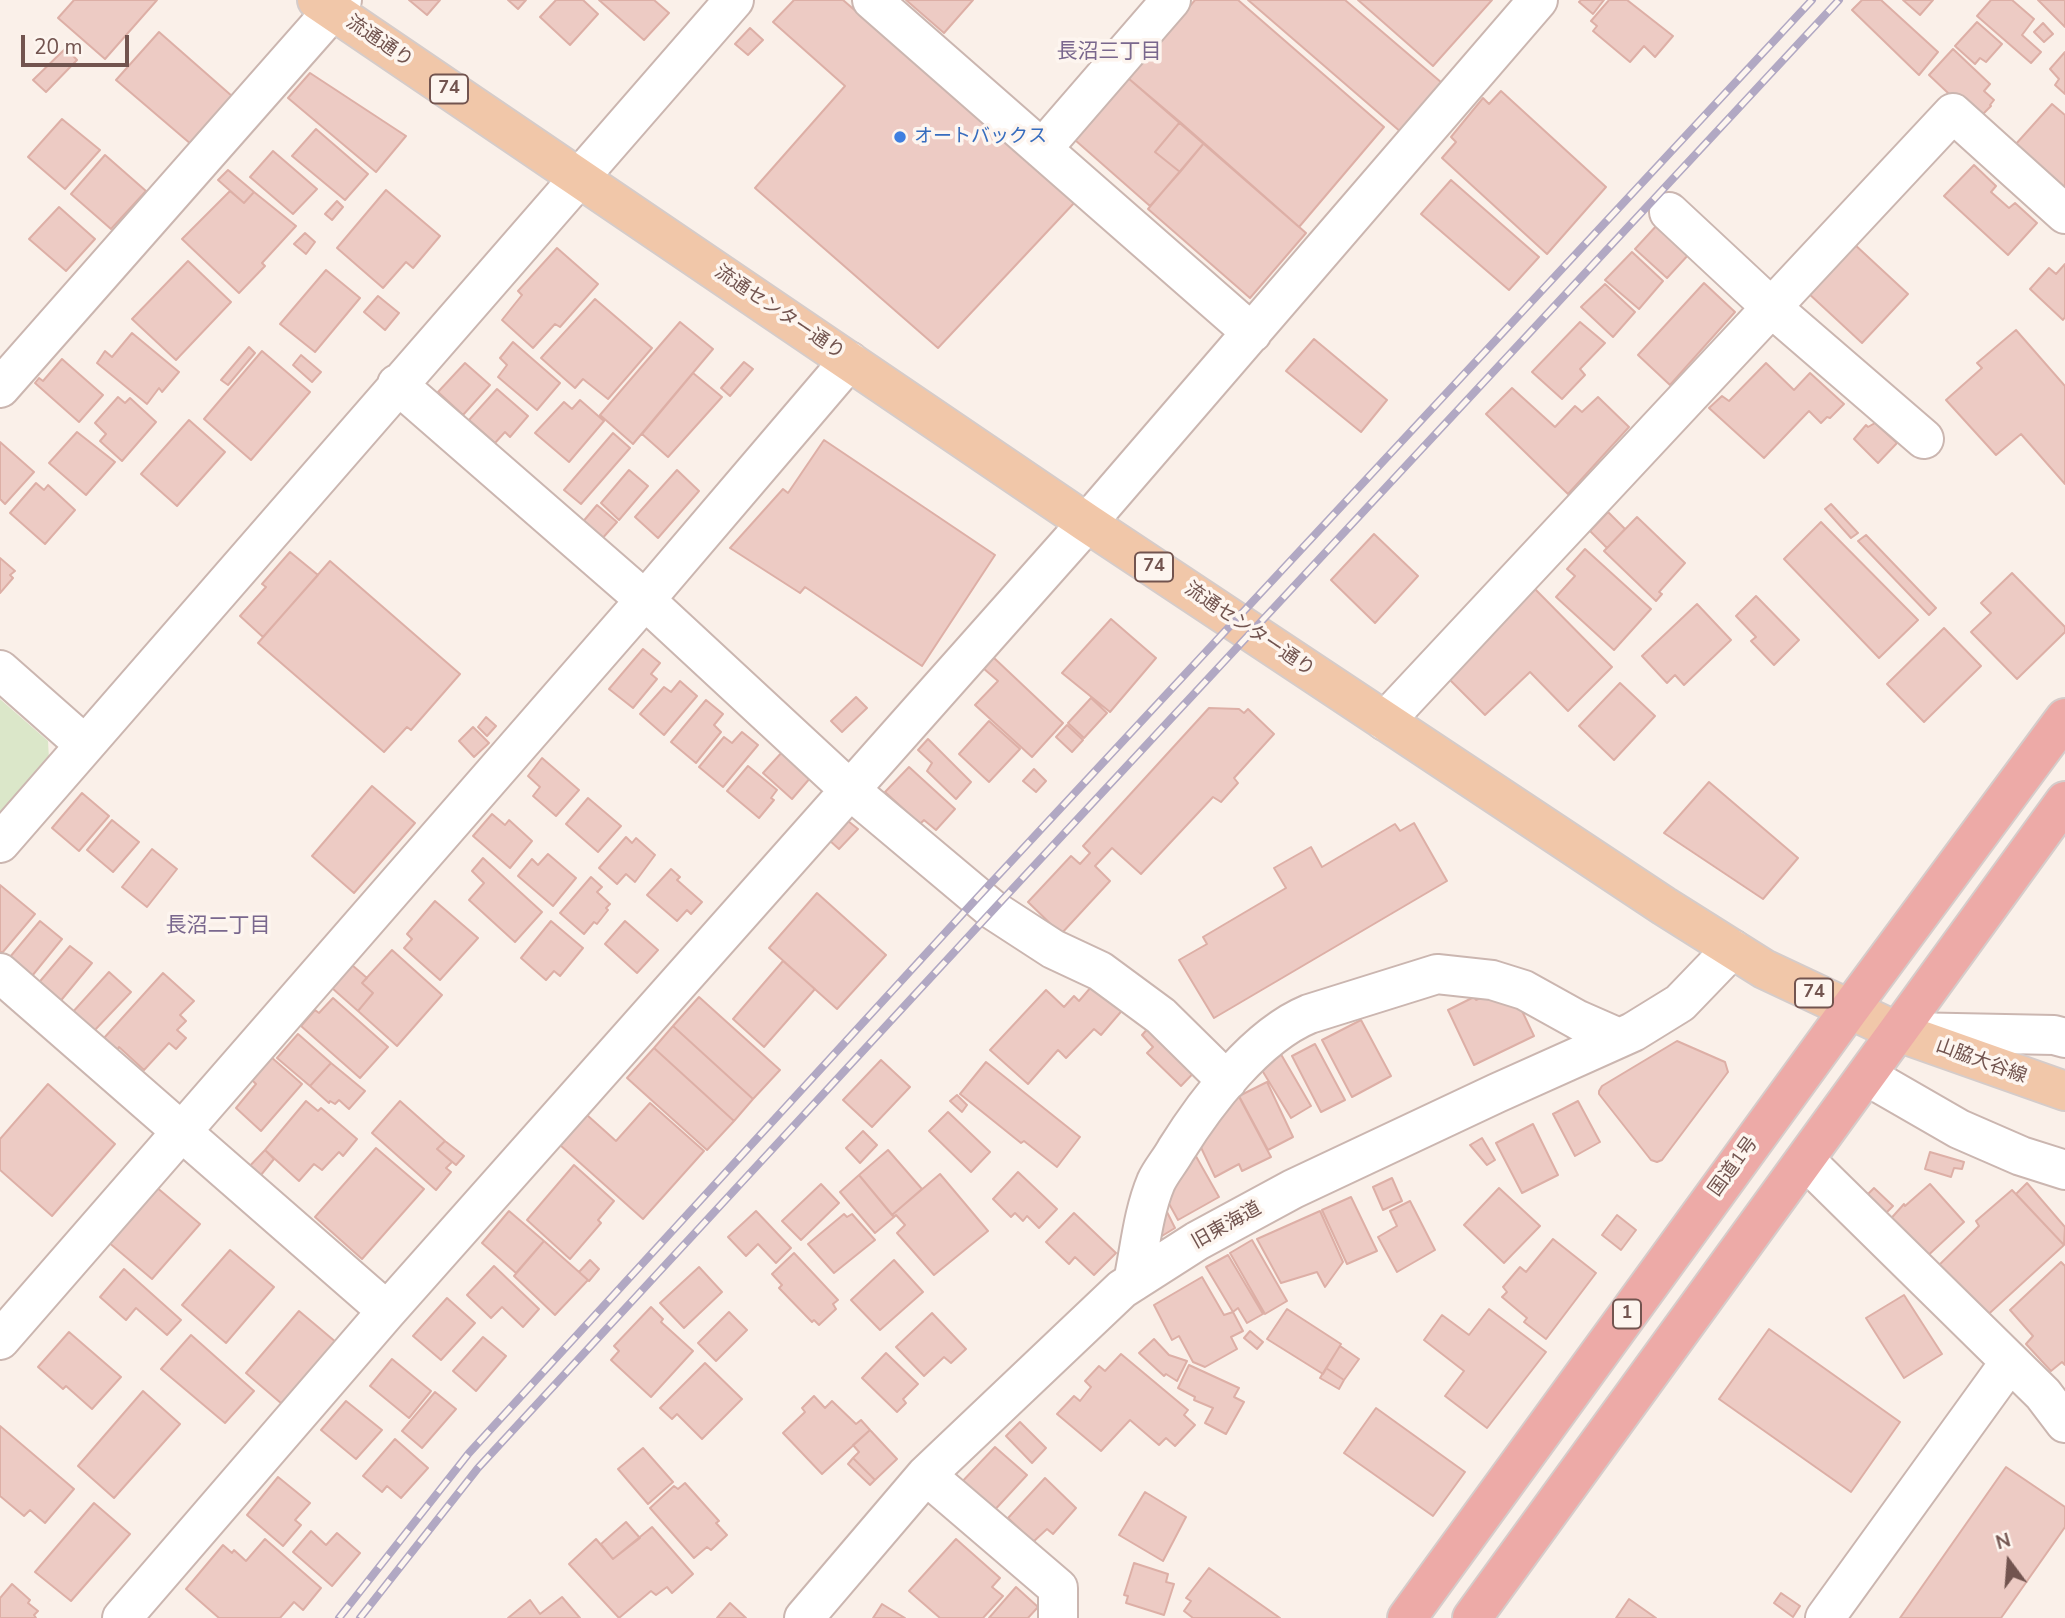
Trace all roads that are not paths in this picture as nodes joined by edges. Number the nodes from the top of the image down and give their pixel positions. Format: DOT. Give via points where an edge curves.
graph roads {
  1 [pos="734,0"];
  2 [pos="872,0"];
  3 [pos="1171,0"];
  4 [pos="1538,0"];
  5 [pos="331,4"];
  6 [pos="1042,149"];
  7 [pos="581,178"];
  8 [pos="1669,212"];
  9 [pos="2065,214"];
  10 [pos="1771,307"];
  11 [pos="1252,333"];
  12 [pos="849,361"];
  13 [pos="397,384"];
  14 [pos="0,388"];
  15 [pos="1924,439"];
  16 [pos="1087,523"];
  17 [pos="645,600"];
  18 [pos="0,670"];
  19 [pos="2065,718"];
  20 [pos="1385,721"];
  21 [pos="85,745"];
  22 [pos="850,790"];
  23 [pos="2065,801"];
  24 [pos="0,843"];
  25 [pos="1732,949"];
  26 [pos="0,973"];
  27 [pos="1849,1010"];
  28 [pos="1898,1032"];
  29 [pos="1619,1038"];
  30 [pos="2065,1038"];
  31 [pos="1867,1076"];
  32 [pos="1227,1080"];
  33 [pos="2065,1091"];
  34 [pos="182,1133"];
  35 [pos="1806,1161"];
  36 [pos="2065,1170"];
  37 [pos="1133,1282"];
  38 [pos="387,1311"];
  39 [pos="0,1340"];
  40 [pos="2010,1362"];
  41 [pos="2065,1423"];
  42 [pos="926,1475"];
  43 [pos="122,1618"];
  44 [pos="804,1618"];
  45 [pos="1058,1618"];
  46 [pos="1407,1618"];
  47 [pos="1472,1618"];
  48 [pos="1825,1618"];
  1 -- 7 [label="street"];
  2 -- 6 [label="street"];
  3 -- 6 [label="street"];
  4 -- 11 [label="street"];
  5 -- 7 [label="main road, 流通通り / 74"];
  5 -- 14 [label="street"];
  6 -- 11 [label="street"];
  7 -- 12 [label="main road, 流通センター通り / 74"];
  7 -- 13 [label="street"];
  8 -- 10 [label="street"];
  9 -- 10 [label="street" via="1954,113"];
  10 -- 15 [label="street"];
  10 -- 20 [label="street"];
  11 -- 16 [label="street"];
  12 -- 16 [label="main road, 流通センター通り / 74"];
  12 -- 17 [label="street"];
  13 -- 17 [label="street"];
  13 -- 21 [label="street"];
  16 -- 20 [label="main road, 流通センター通り / 74"];
  16 -- 22 [label="street"];
  17 -- 22 [label="street"];
  17 -- 34 [label="street"];
  18 -- 21 [label="street"];
  19 -- 27 [label="highway, 国道1号 / 1"];
  20 -- 25 [label="main road, 流通センター通り / 74"];
  21 -- 24 [label="street"];
  22 -- 32 [label="street" via="993,910 1053,949 1100,971 1161,1016"];
  22 -- 38 [label="street"];
  23 -- 28 [label="highway"];
  25 -- 27 [label="main road, 流通センター通り / 74"];
  25 -- 29 [label="street, 旧東海道" via="1680,1003"];
  26 -- 34 [label="street"];
  27 -- 28 [label="main road, 流通センター通り / 74"];
  27 -- 46 [label="highway, 国道1号 / 1"];
  28 -- 30 [label="street"];
  28 -- 31 [label="highway"];
  28 -- 33 [label="main road, 山脇大谷線 / 74"];
  29 -- 32 [label="street" via="1524,990 1492,980 1437,974 1289,1022"];
  29 -- 37 [label="street, 旧東海道" via="1293,1189"];
  31 -- 35 [label="highway"];
  31 -- 36 [label="street" via="1959,1129"];
  32 -- 37 [label="street" via="1156,1182"];
  34 -- 38 [label="street"];
  34 -- 39 [label="street"];
  35 -- 40 [label="street"];
  35 -- 47 [label="highway"];
  37 -- 42 [label="street, 旧東海道"];
  38 -- 43 [label="street"];
  40 -- 41 [label="street"];
  40 -- 48 [label="street"];
  42 -- 44 [label="street, 旧東海道"];
  42 -- 45 [label="street" via="1058,1588"];
}
